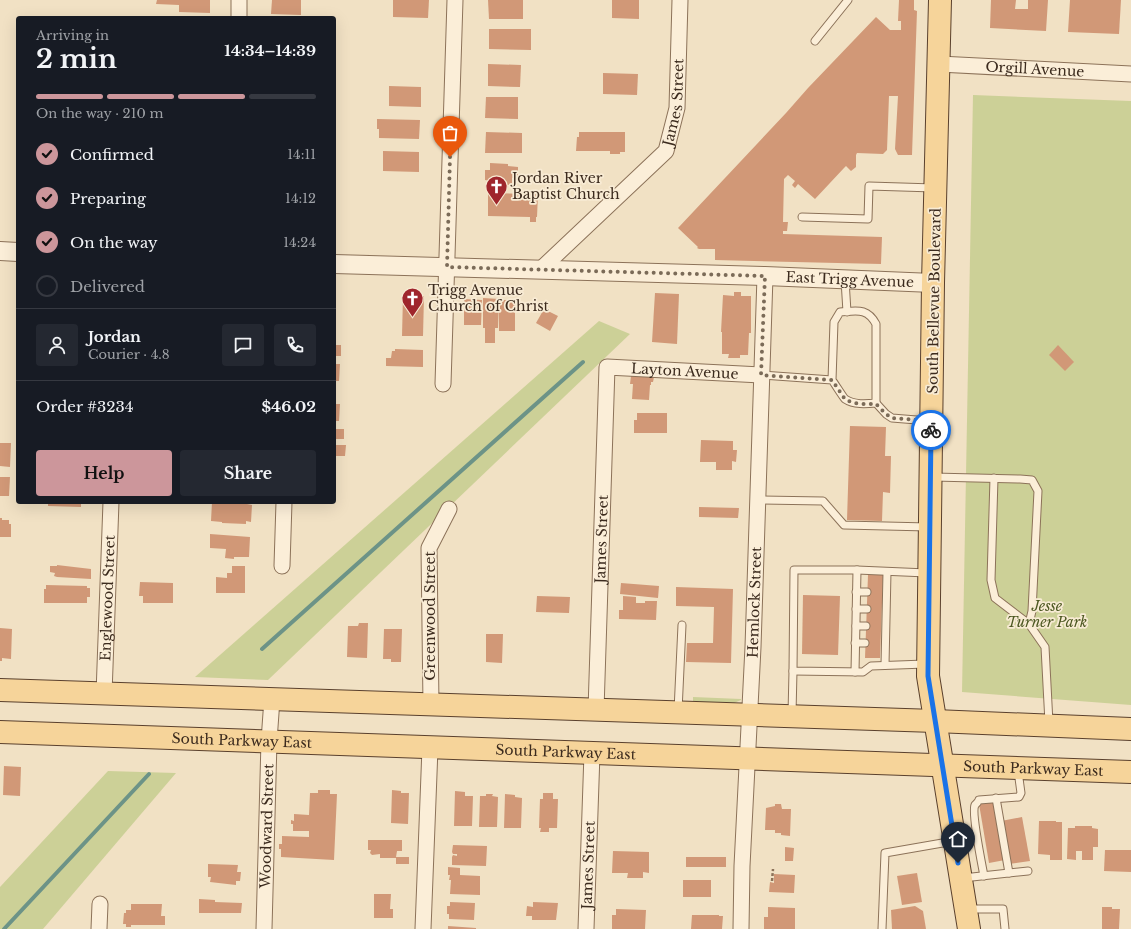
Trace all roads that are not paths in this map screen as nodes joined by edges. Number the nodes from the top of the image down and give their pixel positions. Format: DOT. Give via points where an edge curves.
graph roads {
  1 [pos="240,0"];
  2 [pos="455,0"];
  3 [pos="680,0"];
  4 [pos="848,0"];
  5 [pos="940,0"];
  6 [pos="239,16"];
  7 [pos="815,41"];
  8 [pos="938,64"];
  9 [pos="1131,74"];
  10 [pos="936,188"];
  11 [pos="802,217"];
  12 [pos="0,251"];
  13 [pos="16,252"];
  14 [pos="336,264"];
  15 [pos="447,267"];
  16 [pos="540,270"];
  17 [pos="765,276"];
  18 [pos="845,280"];
  19 [pos="933,283"];
  20 [pos="847,312"];
  21 [pos="607,367"];
  22 [pos="761,375"];
  23 [pos="832,380"];
  24 [pos="443,384"];
  25 [pos="876,404"];
  26 [pos="932,421"];
  27 [pos="931,477"];
  28 [pos="994,478"];
  29 [pos="757,500"];
  30 [pos="111,504"];
  31 [pos="284,504"];
  32 [pos="449,509"];
  33 [pos="930,527"];
  34 [pos="282,566"];
  35 [pos="857,570"];
  36 [pos="887,572"];
  37 [pos="930,574"];
  38 [pos="856,592"];
  39 [pos="867,592"];
  40 [pos="856,609"];
  41 [pos="867,609"];
  42 [pos="1029,624"];
  43 [pos="682,625"];
  44 [pos="856,626"];
  45 [pos="866,626"];
  46 [pos="856,643"];
  47 [pos="866,644"];
  48 [pos="928,664"];
  49 [pos="885,665"];
  50 [pos="793,671"];
  51 [pos="855,672"];
  52 [pos="0,690"];
  53 [pos="104,694"];
  54 [pos="272,699"];
  55 [pos="431,705"];
  56 [pos="596,710"];
  57 [pos="677,713"];
  58 [pos="750,715"];
  59 [pos="792,717"];
  60 [pos="935,721"];
  61 [pos="1050,726"];
  62 [pos="1131,729"];
  63 [pos="0,732"];
  64 [pos="269,741"];
  65 [pos="430,748"];
  66 [pos="592,753"];
  67 [pos="748,758"];
  68 [pos="942,764"];
  69 [pos="1018,767"];
  70 [pos="1131,772"];
  71 [pos="996,798"];
  72 [pos="955,841"];
  73 [pos="1028,871"];
  74 [pos="1009,873"];
  75 [pos="984,876"];
  76 [pos="961,879"];
  77 [pos="100,904"];
  78 [pos="968,919"];
  79 [pos="99,929"];
  80 [pos="264,929"];
  81 [pos="423,929"];
  82 [pos="586,929"];
  83 [pos="741,929"];
  84 [pos="882,929"];
  85 [pos="1005,929"];
  1 -- 6 [label="street"];
  2 -- 15 [label="street"];
  3 -- 16 [label="street, James Street" via="677,108 666,151"];
  4 -- 7 [label="lane"];
  5 -- 8 [label="main road, South Bellevue Boulevard"];
  8 -- 9 [label="street, Orgill Avenue"];
  8 -- 10 [label="main road, South Bellevue Boulevard"];
  10 -- 11 [label="lane" via="869,186 868,219"];
  10 -- 19 [label="main road, South Bellevue Boulevard"];
  12 -- 13 [label="street"];
  14 -- 15 [label="street, East Trigg Avenue"];
  15 -- 16 [label="street, East Trigg Avenue"];
  15 -- 24 [label="street"];
  16 -- 17 [label="street, East Trigg Avenue"];
  17 -- 18 [label="street, East Trigg Avenue"];
  17 -- 22 [label="street, Hemlock Street"];
  18 -- 19 [label="street, East Trigg Avenue"];
  18 -- 20 [label="lane"];
  19 -- 26 [label="main road, South Bellevue Boulevard"];
  20 -- 23 [label="lane" via="840,312 834,322"];
  20 -- 25 [label="lane" via="860,310 872,317 876,324"];
  21 -- 22 [label="street, Layton Avenue"];
  21 -- 56 [label="street, James Street"];
  22 -- 23 [label="lane"];
  22 -- 29 [label="street, Hemlock Street"];
  23 -- 25 [label="lane" via="844,398 858,404"];
  25 -- 26 [label="lane" via="892,418"];
  26 -- 27 [label="main road, South Bellevue Boulevard"];
  27 -- 28 [label="lane"];
  27 -- 33 [label="main road, South Bellevue Boulevard"];
  28 -- 42 [label="lane" via="991,580 995,598"];
  28 -- 42 [label="lane" via="1032,480 1038,491 1032,610"];
  29 -- 33 [label="lane" via="823,500 844,525"];
  29 -- 58 [label="street, Hemlock Street"];
  30 -- 53 [label="street, Englewood Street"];
  31 -- 34 [label="street"];
  32 -- 55 [label="street, Greenwood Street" via="429,548"];
  33 -- 37 [label="main road, South Bellevue Boulevard"];
  35 -- 36 [label="lane"];
  35 -- 38 [label="lane"];
  35 -- 50 [label="lane" via="794,570"];
  36 -- 37 [label="lane"];
  36 -- 49 [label="lane" via="884,592"];
  37 -- 48 [label="main road, South Bellevue Boulevard"];
  38 -- 39 [label="lane"];
  38 -- 40 [label="lane"];
  40 -- 41 [label="lane"];
  40 -- 44 [label="lane"];
  42 -- 61 [label="lane" via="1045,647"];
  43 -- 57 [label="lane"];
  44 -- 45 [label="lane"];
  44 -- 46 [label="lane"];
  46 -- 47 [label="lane"];
  46 -- 51 [label="lane"];
  48 -- 49 [label="lane"];
  48 -- 60 [label="main road, South Bellevue Boulevard"];
  49 -- 51 [label="lane" via="871,666 863,672"];
  50 -- 51 [label="lane"];
  50 -- 59 [label="lane"];
  52 -- 53 [label="main road"];
  53 -- 54 [label="main road"];
  54 -- 55 [label="main road"];
  54 -- 64 [label="street, Woodward Street"];
  55 -- 56 [label="main road"];
  56 -- 57 [label="main road"];
  57 -- 58 [label="main road"];
  58 -- 59 [label="main road"];
  58 -- 67 [label="street, Hemlock Street"];
  59 -- 60 [label="main road"];
  60 -- 61 [label="main road"];
  60 -- 68 [label="main road, South Bellevue Boulevard"];
  61 -- 62 [label="main road"];
  63 -- 64 [label="main road, South Parkway East"];
  64 -- 65 [label="main road, South Parkway East"];
  64 -- 80 [label="street, Woodward Street"];
  65 -- 66 [label="main road, South Parkway East"];
  65 -- 81 [label="street"];
  66 -- 67 [label="main road, South Parkway East"];
  66 -- 82 [label="street, James Street"];
  67 -- 68 [label="main road, South Parkway East"];
  67 -- 83 [label="street, Hemlock Street"];
  68 -- 69 [label="main road, South Parkway East"];
  68 -- 72 [label="main road, South Bellevue Boulevard"];
  69 -- 70 [label="main road, South Parkway East"];
  69 -- 71 [label="lane" via="1021,794 1019,797"];
  71 -- 74 [label="lane"];
  71 -- 75 [label="lane" via="980,800 974,809 985,857"];
  72 -- 76 [label="main road, South Bellevue Boulevard"];
  72 -- 84 [label="lane" via="885,853"];
  73 -- 74 [label="lane"];
  74 -- 75 [label="lane"];
  75 -- 76 [label="lane"];
  76 -- 78 [label="main road, South Bellevue Boulevard"];
  77 -- 79 [label="street"];
  78 -- 85 [label="lane" via="1003,910"];
}
